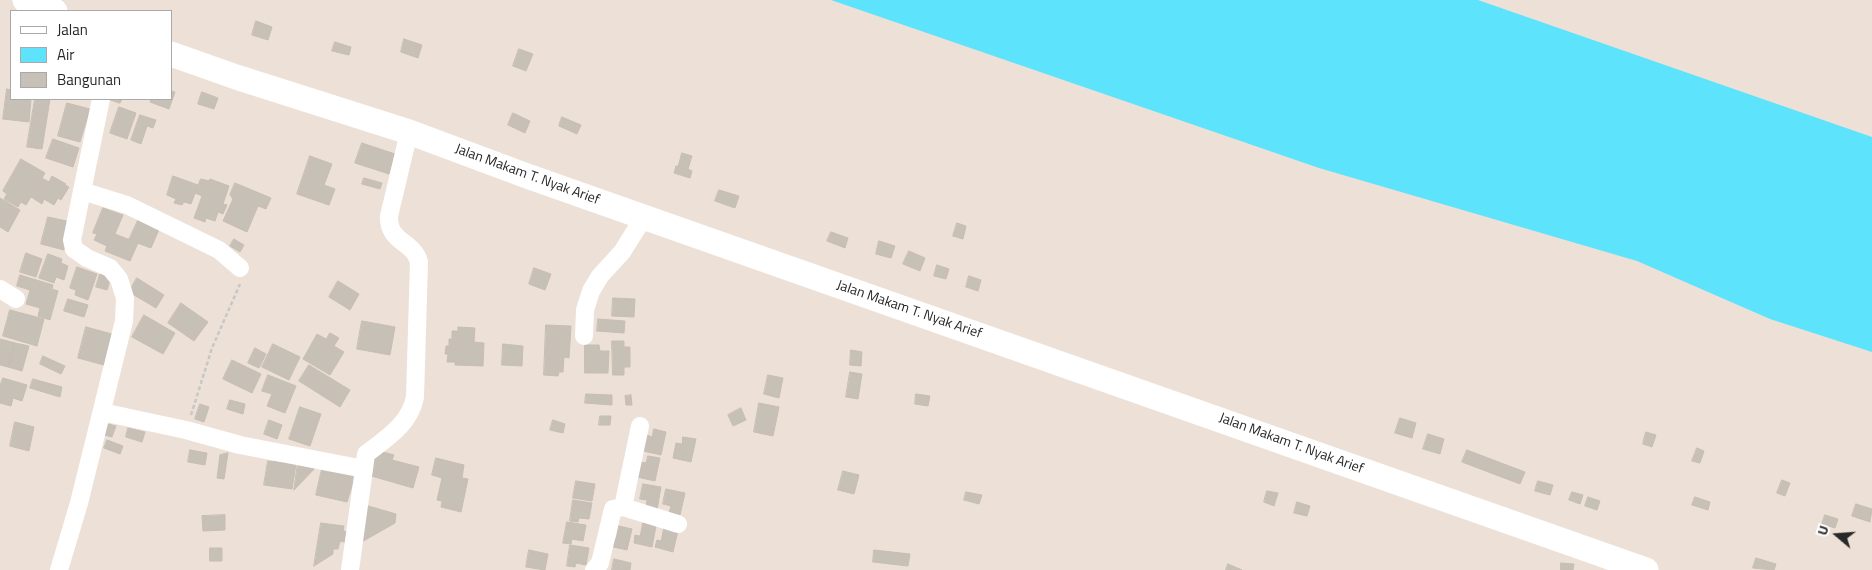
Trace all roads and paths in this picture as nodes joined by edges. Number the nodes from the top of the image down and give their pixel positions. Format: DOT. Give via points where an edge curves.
graph roads {
  1 [pos="25,0"];
  2 [pos="52,10"];
  3 [pos="172,54"];
  4 [pos="101,100"];
  5 [pos="409,132"];
  6 [pos="82,191"];
  7 [pos="644,217"];
  8 [pos="240,268"];
  9 [pos="0,289"];
  10 [pos="16,299"];
  11 [pos="584,336"];
  12 [pos="102,412"];
  13 [pos="640,426"];
  14 [pos="186,430"];
  15 [pos="364,469"];
  16 [pos="623,507"];
  17 [pos="678,524"];
  18 [pos="59,570"];
  19 [pos="350,570"];
  20 [pos="594,570"];
  21 [pos="1646,570"];
  1 -- 2 [label="street"];
  3 -- 5 [label="street, Jalan Makam T. Nyak Arief"];
  4 -- 6 [label="street"];
  5 -- 7 [label="street, Jalan Makam T. Nyak Arief"];
  5 -- 15 [label="street" via="389,224 394,234 413,250 419,262 415,397 404,423 366,454"];
  6 -- 8 [label="street" via="128,204 219,250"];
  6 -- 12 [label="street" via="72,240 74,249 110,268 119,279 125,298 124,321"];
  7 -- 11 [label="street" via="591,292 585,310"];
  7 -- 21 [label="street, Jalan Makam T. Nyak Arief"];
  8 -- 14 [label="path" via="242,281 212,348"];
  9 -- 10 [label="street"];
  12 -- 14 [label="street"];
  12 -- 18 [label="street"];
  13 -- 16 [label="street"];
  14 -- 15 [label="street" via="240,445"];
  15 -- 19 [label="street"];
  16 -- 17 [label="street"];
  16 -- 20 [label="street" via="613,509 600,563"];
}
